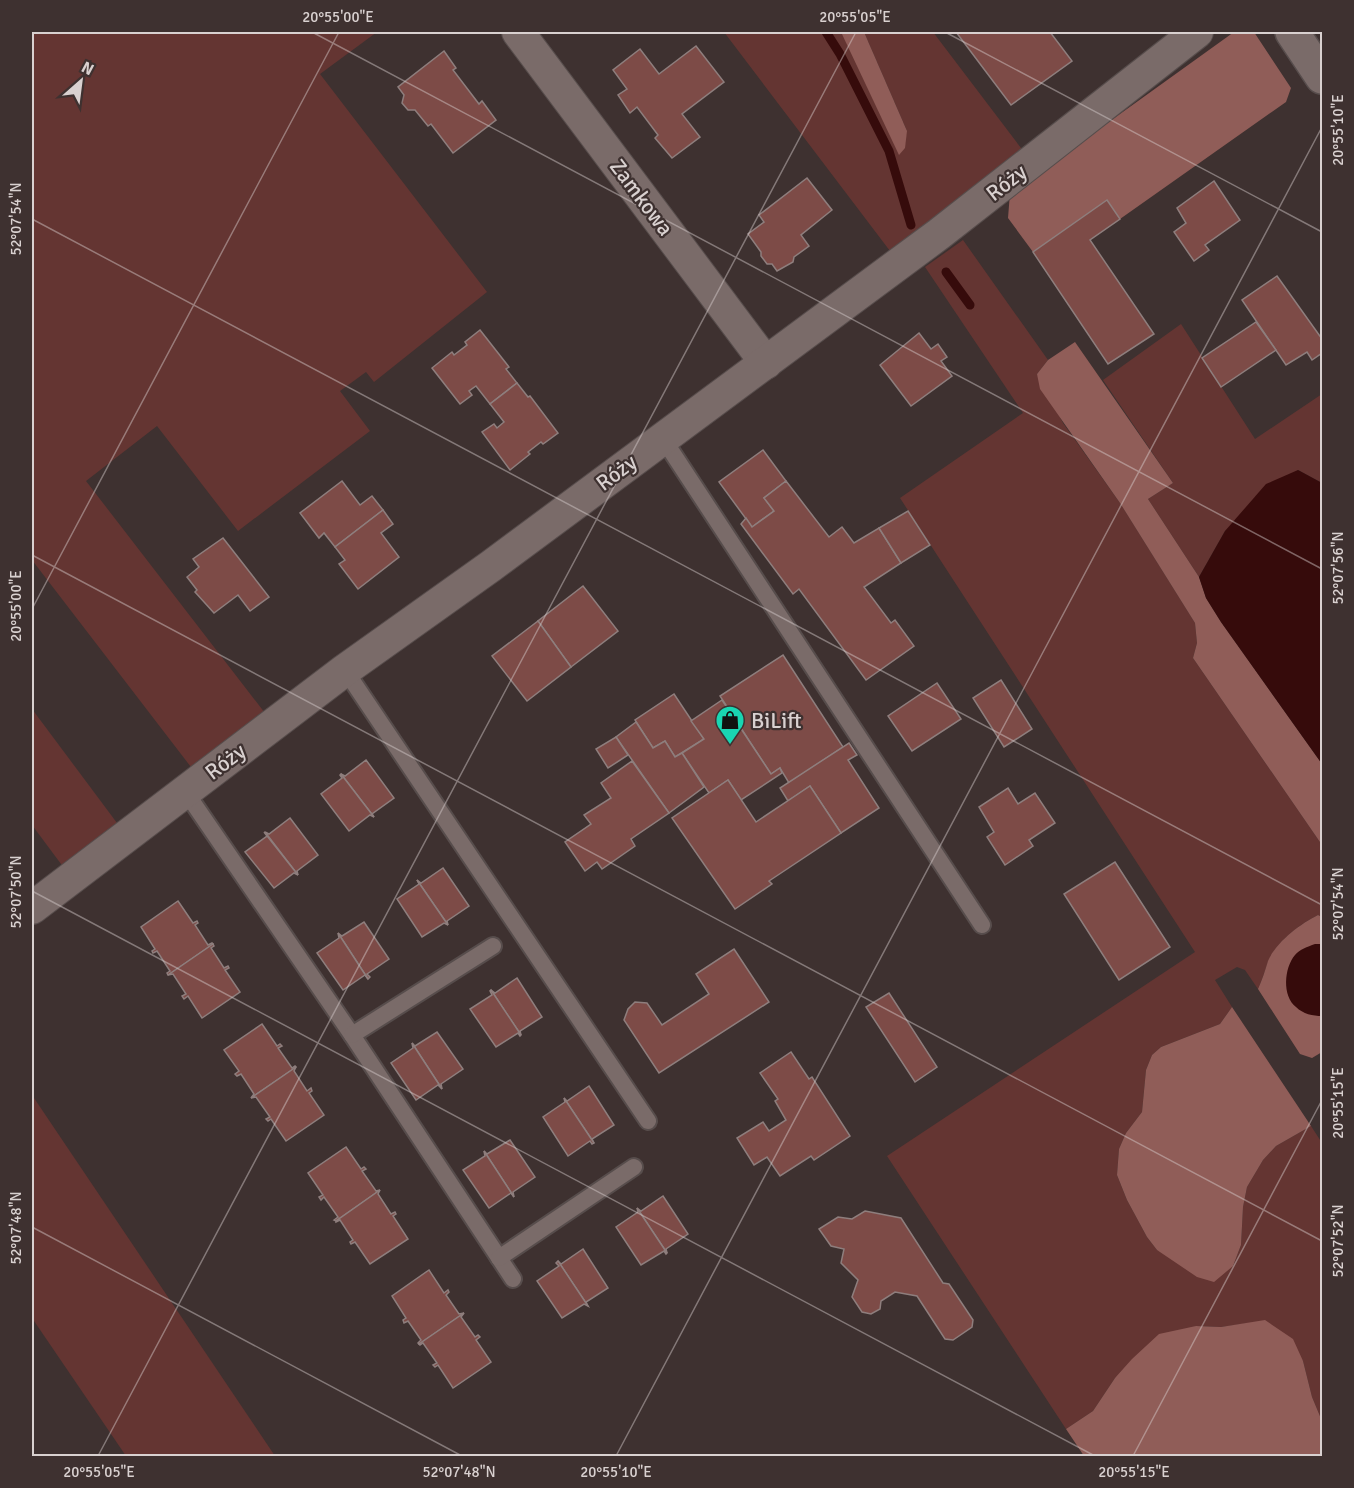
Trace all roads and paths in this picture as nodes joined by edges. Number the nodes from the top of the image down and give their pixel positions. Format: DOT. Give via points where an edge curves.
graph roads {
  1 [pos="518,32"];
  2 [pos="1197,32"];
  3 [pos="1292,32"];
  4 [pos="1323,77"];
  5 [pos="766,363"];
  6 [pos="662,437"];
  7 [pos="345,670"];
  8 [pos="185,791"];
  9 [pos="32,908"];
  10 [pos="982,925"];
  11 [pos="493,946"];
  12 [pos="352,1035"];
  13 [pos="648,1121"];
  14 [pos="634,1167"];
  15 [pos="499,1258"];
  16 [pos="513,1279"];
  1 -- 5 [label="street, Zamkowa"];
  2 -- 5 [label="street, Róży" via="939,234"];
  3 -- 4 [label="street"];
  5 -- 6 [label="street, Róży"];
  6 -- 7 [label="street, Róży"];
  6 -- 10 [label="lane"];
  7 -- 8 [label="street, Róży"];
  7 -- 13 [label="lane"];
  8 -- 9 [label="street, Róży"];
  8 -- 12 [label="lane"];
  11 -- 12 [label="lane"];
  12 -- 15 [label="lane"];
  14 -- 15 [label="lane"];
  15 -- 16 [label="lane"];
}
